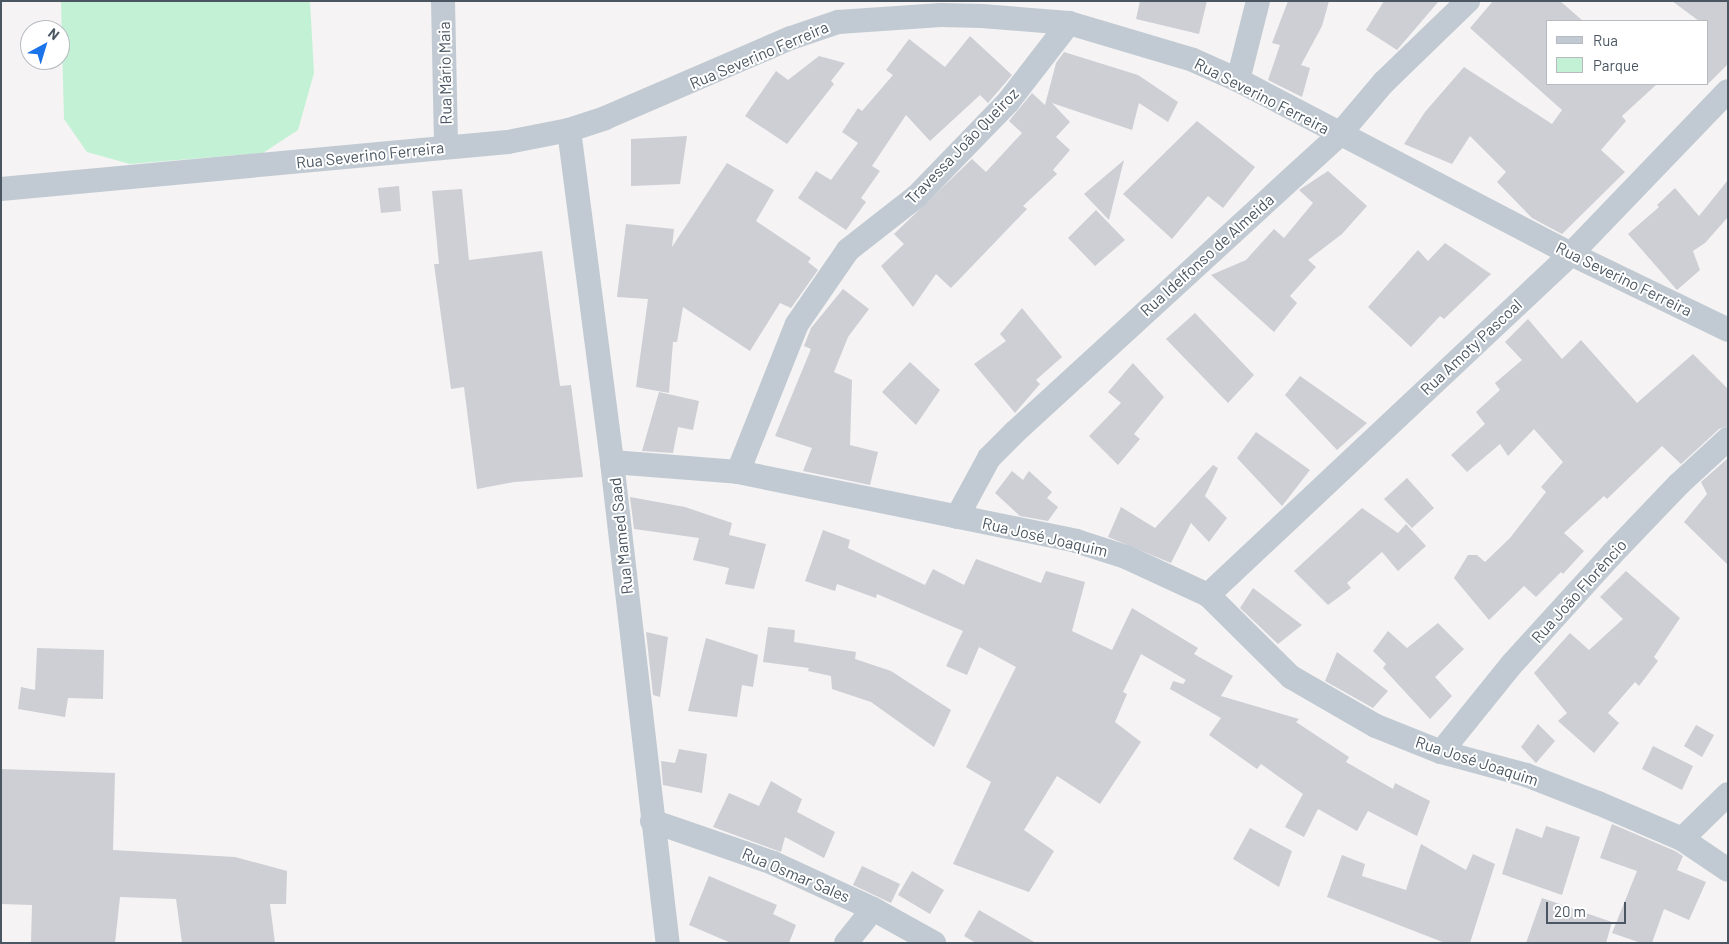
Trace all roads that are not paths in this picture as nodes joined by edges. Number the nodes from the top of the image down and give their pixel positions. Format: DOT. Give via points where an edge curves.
graph roads {
  1 [pos="444,1"];
  2 [pos="1258,1"];
  3 [pos="1468,1"];
  4 [pos="1069,23"];
  5 [pos="1238,80"];
  6 [pos="1728,92"];
  7 [pos="569,130"];
  8 [pos="1339,135"];
  9 [pos="446,146"];
  10 [pos="1,189"];
  11 [pos="1571,254"];
  12 [pos="1728,330"];
  13 [pos="1728,440"];
  14 [pos="612,462"];
  15 [pos="738,472"];
  16 [pos="957,517"];
  17 [pos="1208,595"];
  18 [pos="1441,752"];
  19 [pos="1728,794"];
  20 [pos="652,822"];
  21 [pos="1682,839"];
  22 [pos="1728,870"];
  23 [pos="872,908"];
  24 [pos="668,943"];
  25 [pos="846,943"];
  26 [pos="934,943"];
  1 -- 9 [label="street, Rua Mário Maia"];
  2 -- 5 [label="street"];
  3 -- 8 [label="street, Rua Idelfonso de Almeida" via="1384,82"];
  4 -- 5 [label="street, Rua Severino Ferreira" via="1158,48"];
  4 -- 7 [label="street, Rua Severino Ferreira" via="941,15 838,22"];
  4 -- 15 [label="street, Travessa João Queiroz" via="1008,102 916,196 848,250 797,324"];
  5 -- 8 [label="street, Rua Severino Ferreira"];
  6 -- 11 [label="street, Rua Amoty Pascoal"];
  7 -- 9 [label="street, Rua Severino Ferreira" via="508,142"];
  7 -- 14 [label="street, Rua Mamed Saad"];
  8 -- 11 [label="street, Rua Severino Ferreira"];
  8 -- 16 [label="street, Rua Idelfonso de Almeida" via="1015,432 990,458"];
  9 -- 10 [label="street, Rua Severino Ferreira" via="362,157"];
  11 -- 12 [label="street, Rua Severino Ferreira"];
  11 -- 17 [label="street, Rua Amoty Pascoal"];
  13 -- 18 [label="street, Rua João Florêncio" via="1679,484 1612,554 1512,664"];
  14 -- 15 [label="street, Rua José Joaquim"];
  14 -- 20 [label="street, Rua Mamed Saad"];
  15 -- 16 [label="street, Rua José Joaquim"];
  16 -- 17 [label="street, Rua José Joaquim" via="1076,541 1126,557"];
  17 -- 18 [label="street, Rua José Joaquim" via="1292,677 1376,726"];
  18 -- 21 [label="street, Rua José Joaquim" via="1526,775"];
  19 -- 21 [label="street"];
  20 -- 23 [label="street, Rua Osmar Sales" via="773,863"];
  20 -- 24 [label="street, Rua Mamed Saad"];
  21 -- 22 [label="street, Rua José Joaquim"];
  23 -- 25 [label="street"];
  23 -- 26 [label="street, Rua Osmar Sales"];
}
